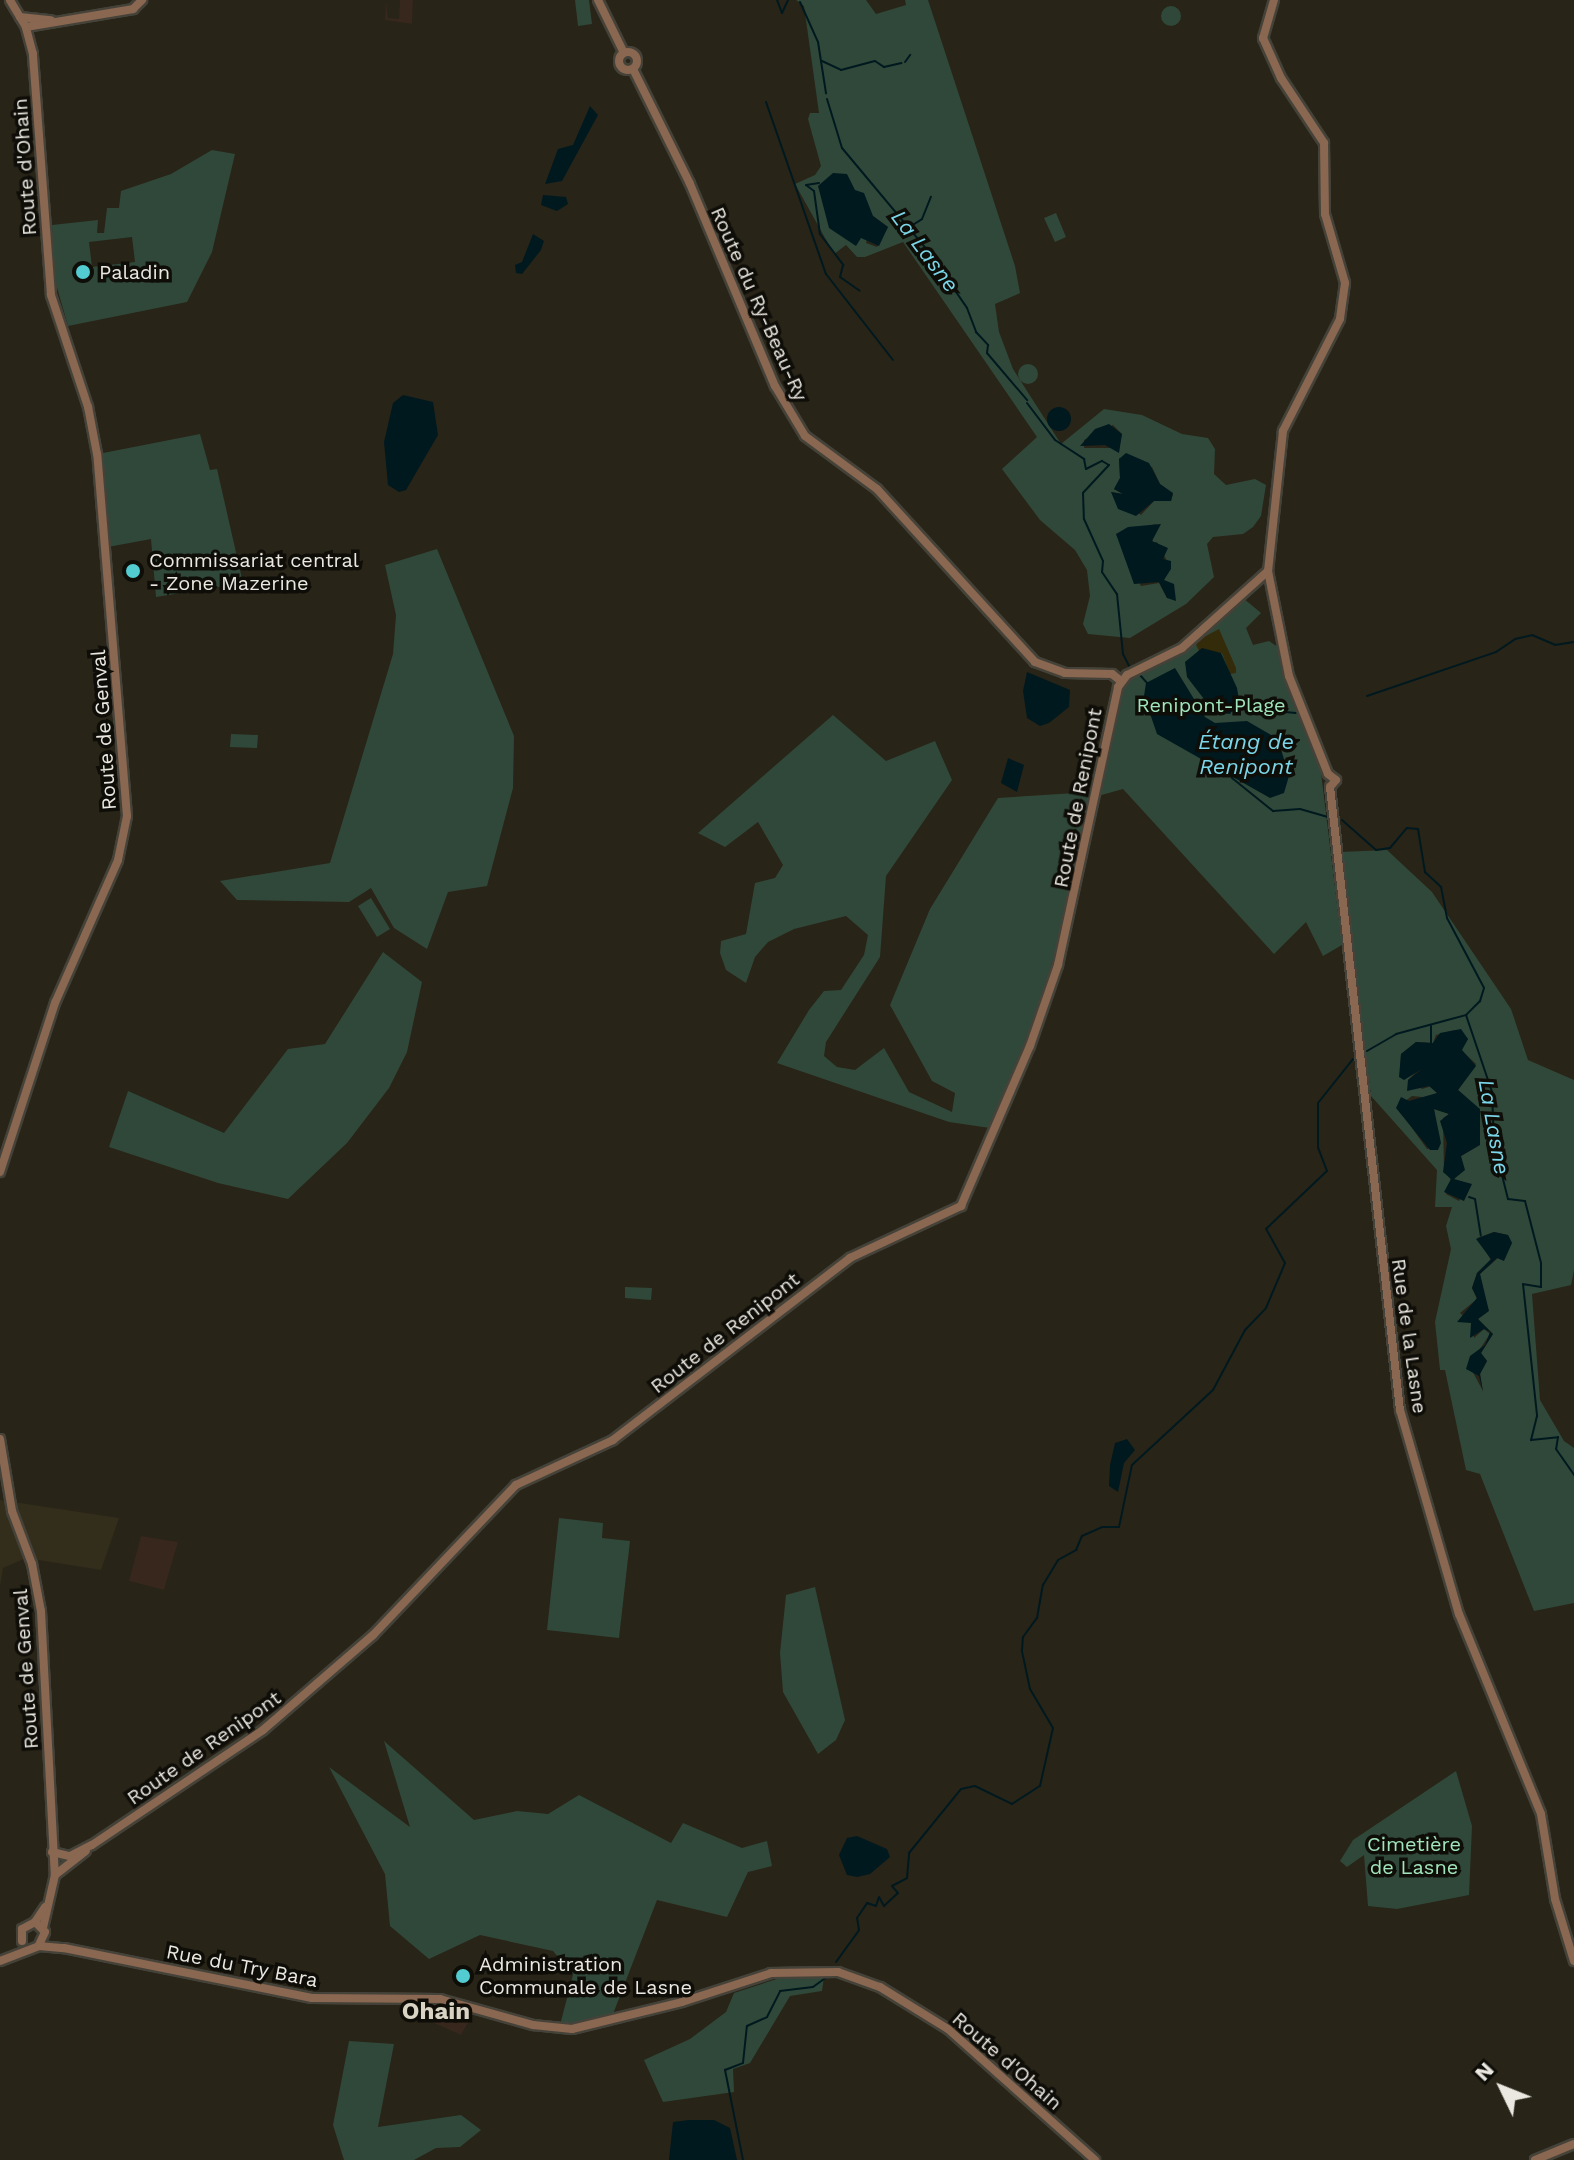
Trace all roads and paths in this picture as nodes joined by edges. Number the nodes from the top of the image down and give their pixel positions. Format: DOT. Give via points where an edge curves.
graph roads {
  1 [pos="10,0"];
  2 [pos="142,0"];
  3 [pos="598,0"];
  4 [pos="1274,0"];
  5 [pos="20,17"];
  6 [pos="51,20"];
  7 [pos="26,27"];
  8 [pos="57,317"];
  9 [pos="1268,571"];
  10 [pos="1270,583"];
  11 [pos="1248,588"];
  12 [pos="1121,681"];
  13 [pos="0,1172"];
  14 [pos="0,1439"];
  15 [pos="92,1845"];
  16 [pos="52,1853"];
  17 [pos="53,1871"];
  18 [pos="35,1922"];
  19 [pos="44,1932"];
  20 [pos="22,1940"];
  21 [pos="38,1946"];
  22 [pos="64,1948"];
  23 [pos="15,1955"];
  24 [pos="0,1961"];
  25 [pos="1574,1961"];
  26 [pos="572,2029"];
  27 [pos="1574,2144"];
  28 [pos="1095,2160"];
  29 [pos="1535,2160"];
  1 -- 5 [label="street, Route d'Ohain"];
  2 -- 6 [label="street" via="128,10"];
  3 -- 12 [label="street, Route du Ry-Beau-Ry" via="624,53 635,55 633,69 690,184 775,386 805,436 877,489 1035,662 1065,673 1112,674"];
  4 -- 9 [label="street" via="1263,38 1281,78 1324,143 1325,214 1345,292 1340,319 1283,431"];
  5 -- 6 [label="street"];
  5 -- 7 [label="street, Route d'Ohain"];
  6 -- 7 [label="street"];
  7 -- 8 [label="street, Route d'Ohain" via="36,82 49,277"];
  8 -- 13 [label="street, Route de Genval" via="88,407 97,454 127,816 118,860 55,1003"];
  9 -- 10 [label="street"];
  9 -- 11 [label="street"];
  10 -- 11 [label="street"];
  10 -- 25 [label="street, Rue de la Lasne" via="1292,687 1328,774 1323,782 1330,787 1400,1410 1459,1614 1541,1814 1555,1899"];
  11 -- 12 [label="street" via="1182,648"];
  12 -- 15 [label="street, Route de Renipont" via="1058,965 1030,1046 961,1206 850,1258 613,1440 516,1485 373,1635 287,1710"];
  14 -- 16 [label="street, Route de Genval" via="12,1511 32,1564 41,1611"];
  15 -- 16 [label="street, Route de Renipont" via="70,1856"];
  15 -- 17 [label="street, Route de Renipont"];
  16 -- 17 [label="street, Route de Genval"];
  17 -- 18 [label="street, Route de Genval" via="46,1904"];
  17 -- 19 [label="street, Route de Genval"];
  18 -- 19 [label="street, Rue du Try Bara"];
  18 -- 20 [label="street, Route de Genval" via="24,1926"];
  19 -- 21 [label="street, Route de Genval"];
  19 -- 22 [label="street, Rue du Try Bara"];
  20 -- 21 [label="street"];
  20 -- 23 [label="street, Route de Genval"];
  21 -- 22 [label="street, Rue du Try Bara"];
  21 -- 23 [label="street"];
  22 -- 26 [label="street, Rue du Try Bara" via="312,1998 415,1998"];
  23 -- 24 [label="street"];
  26 -- 28 [label="street, Route d'Ohain" via="777,1972 813,1969 850,1975 890,1992 964,2042"];
  27 -- 29 [label="street"];
}
